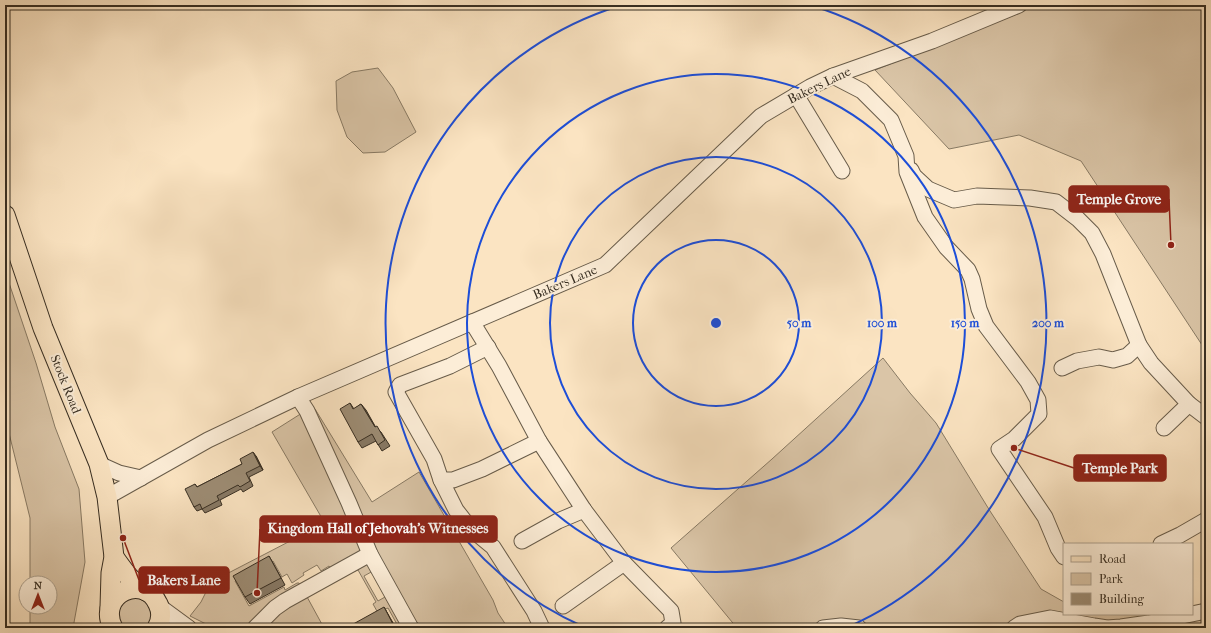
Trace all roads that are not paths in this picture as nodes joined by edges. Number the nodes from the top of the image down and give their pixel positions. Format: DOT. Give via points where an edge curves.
graph roads {
  1 [pos="1019,5"];
  2 [pos="833,76"];
  3 [pos="796,95"];
  4 [pos="906,156"];
  5 [pos="842,171"];
  6 [pos="5,215"];
  7 [pos="472,322"];
  8 [pos="1139,345"];
  9 [pos="488,347"];
  10 [pos="1062,368"];
  11 [pos="298,397"];
  12 [pos="1189,404"];
  13 [pos="1206,418"];
  14 [pos="1164,428"];
  15 [pos="538,441"];
  16 [pos="99,464"];
  17 [pos="141,478"];
  18 [pos="440,480"];
  19 [pos="107,497"];
  20 [pos="584,510"];
  21 [pos="1206,520"];
  22 [pos="522,540"];
  23 [pos="1163,543"];
  24 [pos="370,554"];
  25 [pos="1063,556"];
  26 [pos="114,557"];
  27 [pos="624,563"];
  28 [pos="146,591"];
  29 [pos="159,606"];
  30 [pos="563,606"];
  31 [pos="1206,611"];
  32 [pos="1193,614"];
  33 [pos="1187,615"];
  34 [pos="111,622"];
  35 [pos="157,628"];
  36 [pos="189,628"];
  37 [pos="255,628"];
  38 [pos="411,628"];
  39 [pos="542,628"];
  40 [pos="667,628"];
  41 [pos="823,628"];
  42 [pos="859,628"];
  43 [pos="1014,628"];
  1 -- 2 [label="street, Bakers Lane" via="932,41"];
  2 -- 3 [label="street, Bakers Lane"];
  2 -- 4 [label="street" via="862,91 891,120"];
  3 -- 5 [label="street"];
  3 -- 7 [label="street, Bakers Lane" via="761,116 604,265"];
  4 -- 8 [label="street" via="914,176 928,189 954,200 977,196 1030,198 1056,202 1078,219 1092,233 1103,254"];
  4 -- 25 [label="street" via="907,172 925,217 946,247 968,270 986,326 1028,382 1038,400 1039,414 1000,449 1045,517"];
  6 -- 16 [label="main road, Stock Road" via="43,328"];
  7 -- 9 [label="street"];
  7 -- 11 [label="street, Bakers Lane"];
  8 -- 10 [label="street" via="1127,356 1113,360 1099,357 1077,361"];
  8 -- 12 [label="street" via="1151,363"];
  9 -- 15 [label="street"];
  9 -- 18 [label="street" via="400,386 396,392 434,459"];
  11 -- 17 [label="street, Bakers Lane" via="208,440"];
  11 -- 24 [label="street" via="340,483"];
  12 -- 13 [label="street"];
  12 -- 14 [label="street"];
  15 -- 18 [label="street" via="453,480"];
  15 -- 20 [label="street"];
  16 -- 17 [label="street" via="119,473"];
  16 -- 19 [label="main road, Stock Road"];
  17 -- 19 [label="street, Bakers Lane"];
  18 -- 39 [label="street" via="456,510 470,528 493,547"];
  19 -- 26 [label="main road, Stock Road"];
  20 -- 22 [label="street"];
  20 -- 27 [label="street"];
  21 -- 23 [label="street"];
  24 -- 37 [label="street" via="285,601"];
  24 -- 38 [label="street"];
  26 -- 28 [label="main road, Stock Road" via="135,584"];
  26 -- 34 [label="main road, Stock Road" via="111,573"];
  27 -- 30 [label="street"];
  27 -- 40 [label="street" via="670,611 673,622"];
  28 -- 29 [label="main road, Stock Road"];
  28 -- 34 [label="main road" via="126,590 115,598"];
  29 -- 35 [label="main road" via="160,620"];
  29 -- 36 [label="street"];
  31 -- 32 [label="street"];
  33 -- 43 [label="street" via="1107,628 1050,618 1020,624"];
  41 -- 42 [label="street"];
}
